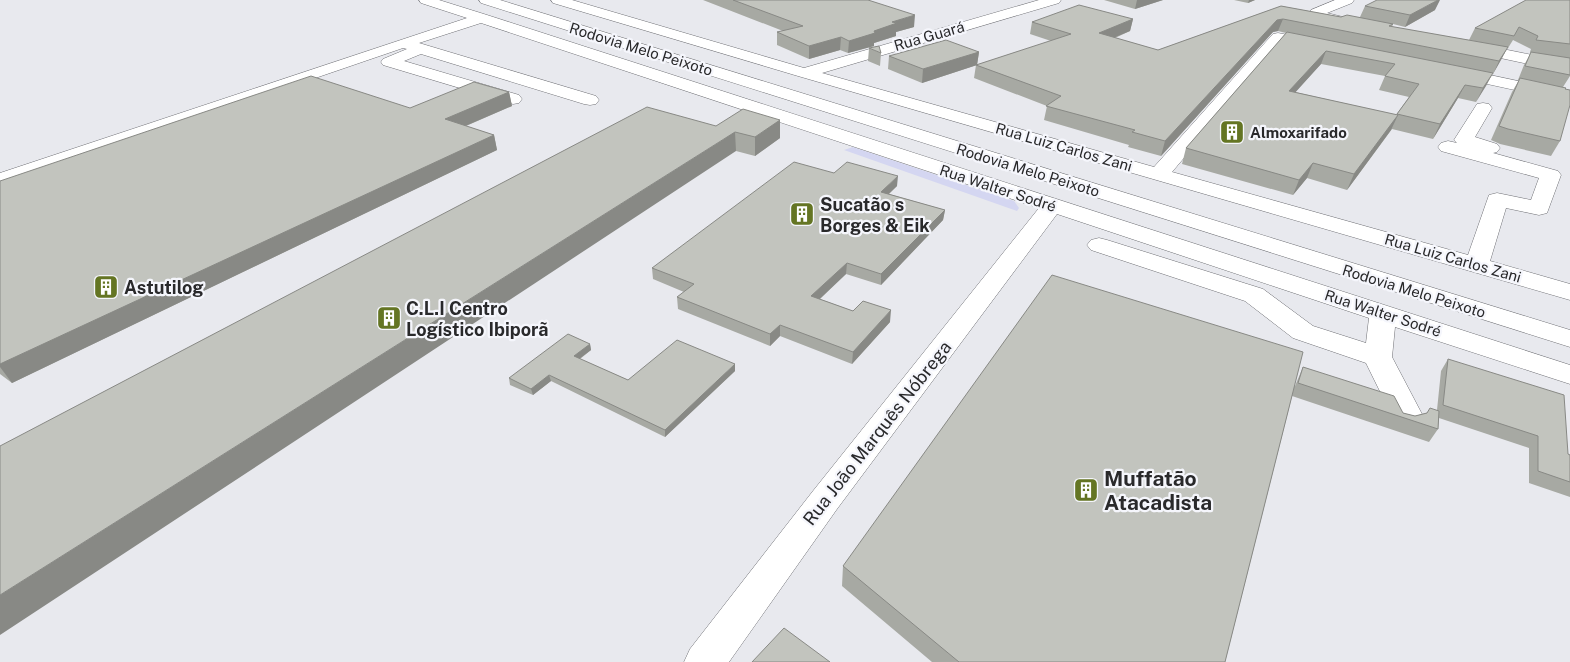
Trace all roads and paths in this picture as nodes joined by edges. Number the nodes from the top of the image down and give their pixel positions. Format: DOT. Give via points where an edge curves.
graph roads {
  1 [pos="426,0"];
  2 [pos="514,0"];
  3 [pos="558,0"];
  4 [pos="1054,0"];
  5 [pos="1348,0"];
  6 [pos="484,9"];
  7 [pos="1363,25"];
  8 [pos="1450,43"];
  9 [pos="405,44"];
  10 [pos="1331,47"];
  11 [pos="423,49"];
  12 [pos="1497,52"];
  13 [pos="1570,54"];
  14 [pos="1570,65"];
  15 [pos="1436,69"];
  16 [pos="428,73"];
  17 [pos="804,73"];
  18 [pos="408,84"];
  19 [pos="1570,96"];
  20 [pos="513,99"];
  21 [pos="590,100"];
  22 [pos="1483,108"];
  23 [pos="1448,147"];
  24 [pos="1570,166"];
  25 [pos="1159,174"];
  26 [pos="0,180"];
  27 [pos="1052,206"];
  28 [pos="1099,245"];
  29 [pos="1477,265"];
  30 [pos="1570,292"];
  31 [pos="1383,314"];
  32 [pos="1570,326"];
  33 [pos="1570,339"];
  34 [pos="1378,357"];
  35 [pos="1570,375"];
  36 [pos="1407,416"];
  37 [pos="705,662"];
  1 -- 6 [label="street, Rua Walter Sodré"];
  2 -- 32 [label="street, Rodovia Melo Peixoto"];
  3 -- 17 [label="street, Rua Luiz Carlos Zani"];
  4 -- 17 [label="street, Rua Guará"];
  5 -- 7 [label="street" via="1316,13"];
  6 -- 9 [label="street"];
  6 -- 27 [label="street, Rua Walter Sodré"];
  6 -- 33 [label="street, Rodovia Melo Peixoto"];
  8 -- 12 [label="street"];
  9 -- 11 [label="street"];
  9 -- 26 [label="street"];
  10 -- 25 [label="street" via="1278,37"];
  11 -- 16 [label="street" via="389,62"];
  11 -- 21 [label="street"];
  12 -- 13 [label="street" via="1533,48"];
  12 -- 14 [label="street"];
  15 -- 19 [label="street"];
  16 -- 18 [label="street" via="408,81"];
  16 -- 20 [label="street"];
  17 -- 25 [label="street, Rua Luiz Carlos Zani"];
  22 -- 24 [label="street" via="1464,140 1466,142"];
  23 -- 29 [label="street" via="1551,175 1539,208 1497,200"];
  25 -- 29 [label="street, Rua Luiz Carlos Zani"];
  27 -- 31 [label="street, Rua Walter Sodré"];
  27 -- 37 [label="street, Rua João Marquês Nóbrega" via="825,500"];
  28 -- 34 [label="street" via="1254,296 1303,332"];
  29 -- 30 [label="street, Rua Luiz Carlos Zani"];
  31 -- 34 [label="street"];
  31 -- 35 [label="street, Rua Walter Sodré"];
  34 -- 36 [label="street"];
}
